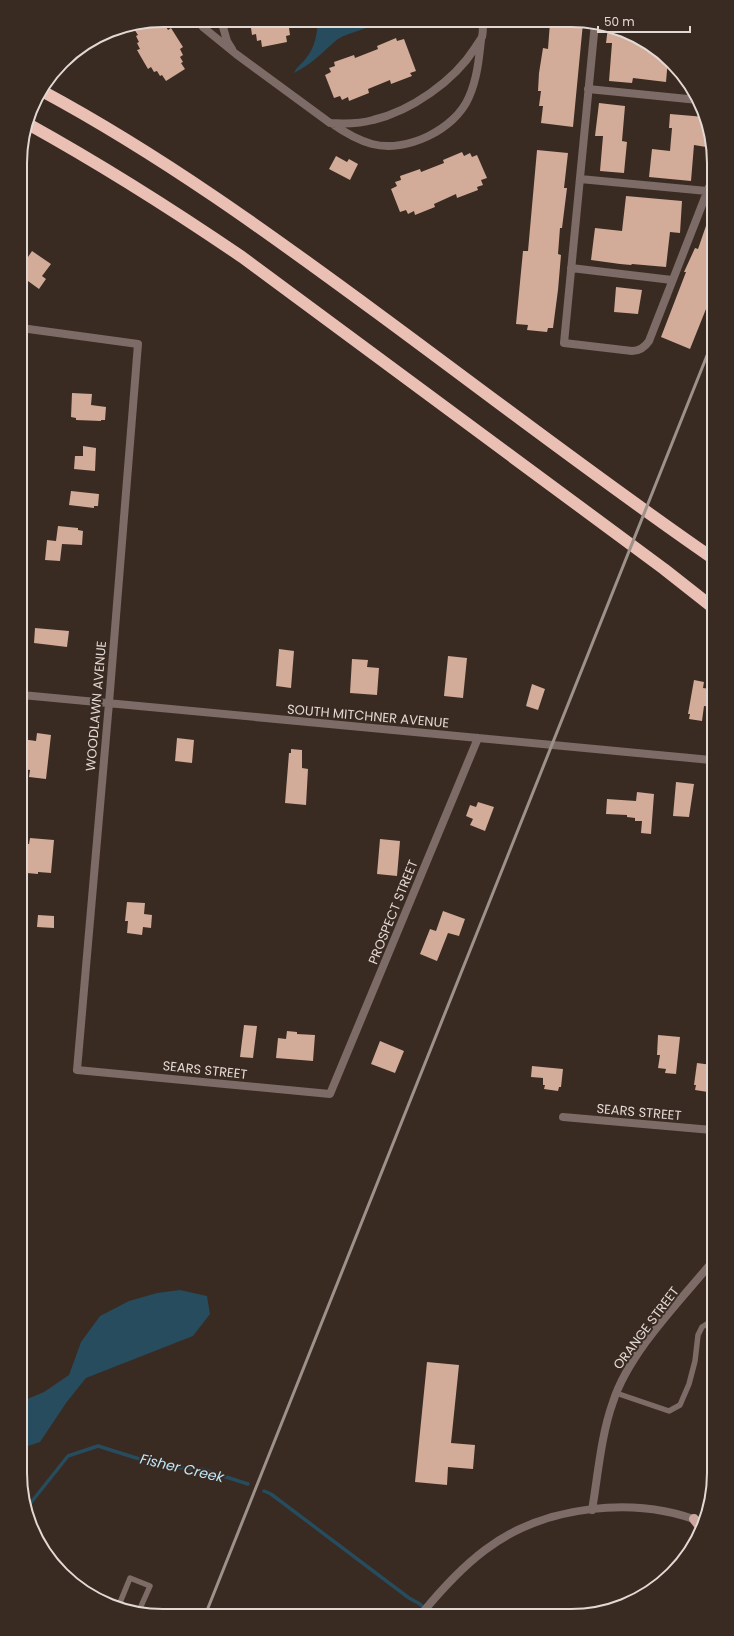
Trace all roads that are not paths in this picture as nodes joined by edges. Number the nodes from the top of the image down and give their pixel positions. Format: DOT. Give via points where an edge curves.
graph roads {
  1 [pos="203,27"];
  2 [pos="223,27"];
  3 [pos="483,27"];
  4 [pos="594,29"];
  5 [pos="482,38"];
  6 [pos="236,54"];
  7 [pos="588,89"];
  8 [pos="46,93"];
  9 [pos="691,99"];
  10 [pos="330,123"];
  11 [pos="32,126"];
  12 [pos="580,180"];
  13 [pos="707,189"];
  14 [pos="707,192"];
  15 [pos="571,268"];
  16 [pos="672,280"];
  17 [pos="27,329"];
  18 [pos="707,555"];
  19 [pos="707,603"];
  20 [pos="27,695"];
  21 [pos="109,703"];
  22 [pos="478,738"];
  23 [pos="707,760"];
  24 [pos="77,1070"];
  25 [pos="330,1094"];
  26 [pos="563,1117"];
  27 [pos="707,1130"];
  28 [pos="707,1269"];
  29 [pos="707,1324"];
  30 [pos="616,1393"];
  31 [pos="592,1510"];
  32 [pos="694,1519"];
  33 [pos="699,1519"];
  34 [pos="699,1521"];
  35 [pos="698,1523"];
  36 [pos="120,1602"];
  37 [pos="141,1607"];
  38 [pos="425,1609"];
  1 -- 6 [label="street"];
  2 -- 6 [label="street" via="227,41"];
  3 -- 5 [label="street"];
  4 -- 7 [label="street"];
  5 -- 10 [label="street" via="457,72 404,109 373,120"];
  5 -- 10 [label="street" via="469,98 464,108 440,129 416,142 402,146 387,146 357,139"];
  6 -- 10 [label="street"];
  7 -- 9 [label="street"];
  7 -- 12 [label="street"];
  8 -- 18 [label="highway" via="132,142 262,228 611,487"];
  11 -- 19 [label="highway" via="114,173 242,257"];
  12 -- 13 [label="street"];
  12 -- 15 [label="street"];
  14 -- 16 [label="street"];
  15 -- 16 [label="street"];
  15 -- 16 [label="street" via="564,343 632,351 643,348 649,341"];
  17 -- 21 [label="street, WOODLAWN AVENUE" via="138,344"];
  20 -- 21 [label="street, SOUTH MITCHNER AVENUE"];
  21 -- 22 [label="street, SOUTH MITCHNER AVENUE"];
  21 -- 24 [label="street, WOODLAWN AVENUE"];
  22 -- 23 [label="street, SOUTH MITCHNER AVENUE"];
  22 -- 25 [label="street, PROSPECT STREET"];
  24 -- 25 [label="street, SEARS STREET"];
  26 -- 27 [label="street, SEARS STREET"];
  28 -- 30 [label="street, ORANGE STREET" via="635,1358"];
  29 -- 30 [label="lane" via="698,1335 695,1361 680,1405 669,1411"];
  30 -- 31 [label="street, ORANGE STREET" via="608,1419"];
  31 -- 32 [label="street" via="638,1508 680,1514"];
  31 -- 38 [label="street" via="581,1510 540,1520 486,1549 454,1576"];
  32 -- 33 [label="main road"];
  32 -- 34 [label="street"];
  32 -- 35 [label="main road"];
  36 -- 37 [label="lane" via="130,1578 150,1586"];
}
